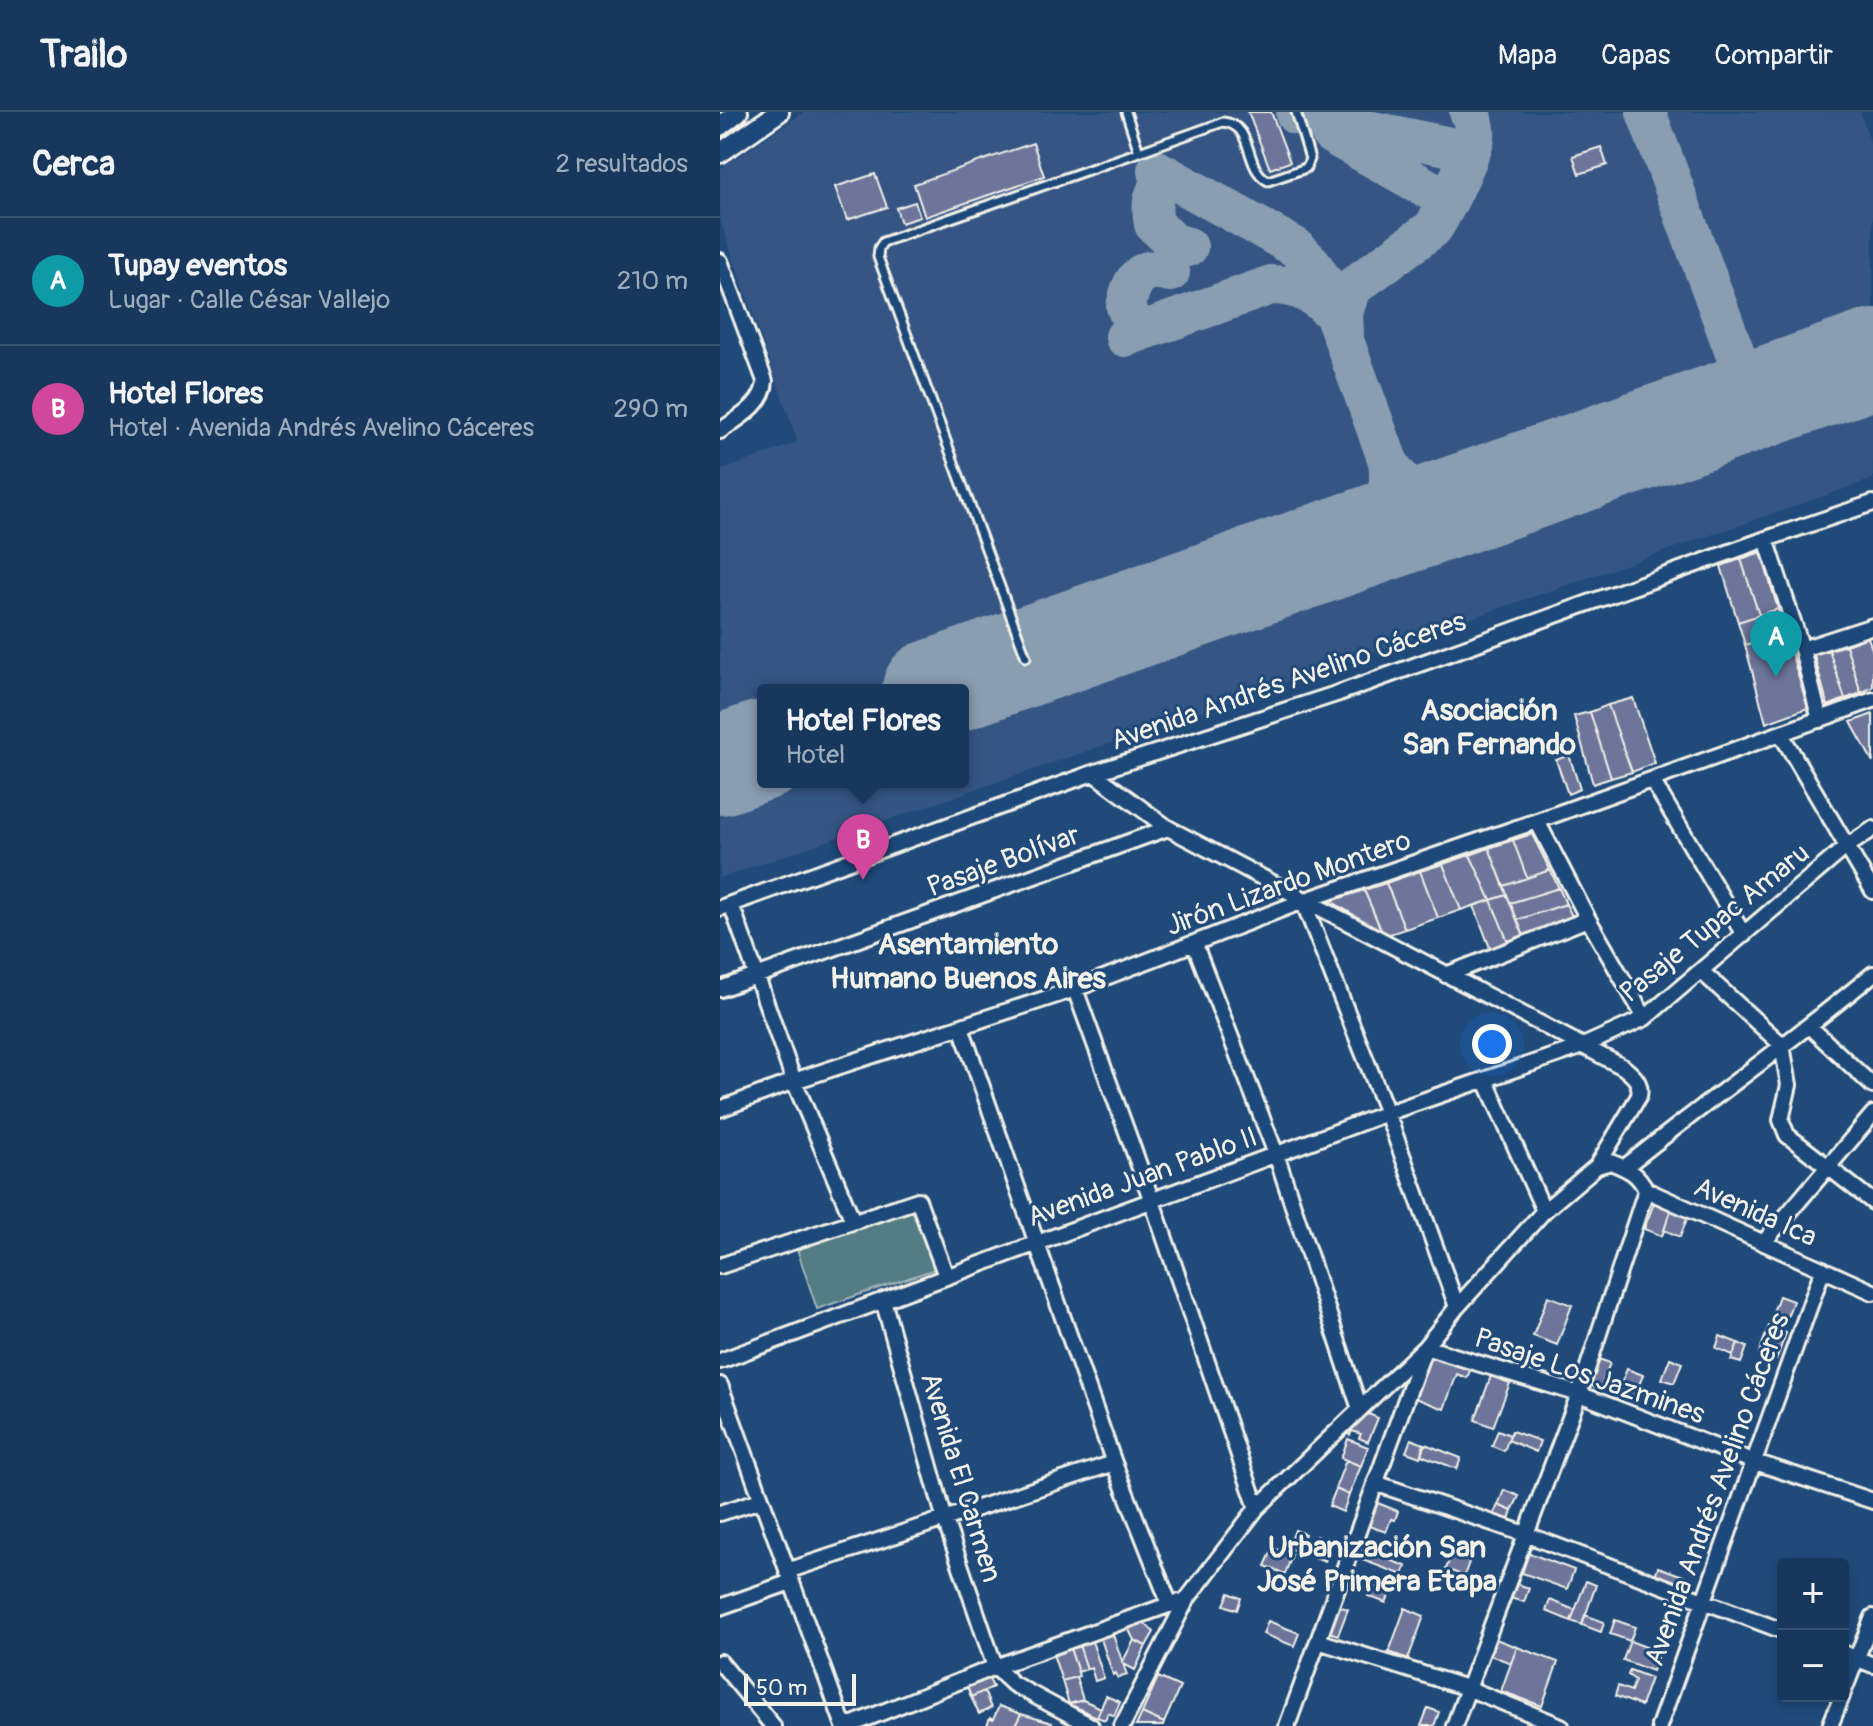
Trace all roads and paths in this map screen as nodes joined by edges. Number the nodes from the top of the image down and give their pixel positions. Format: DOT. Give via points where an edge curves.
graph roads {
  1 [pos="779,112"];
  2 [pos="1126,112"];
  3 [pos="1296,112"];
  4 [pos="1139,152"];
  5 [pos="720,153"];
  6 [pos="720,261"];
  7 [pos="724,279"];
  8 [pos="720,431"];
  9 [pos="1873,503"];
  10 [pos="1766,539"];
  11 [pos="1873,626"];
  12 [pos="1802,649"];
  13 [pos="1026,657"];
  14 [pos="1873,700"];
  15 [pos="1820,720"];
  16 [pos="1781,734"];
  17 [pos="1093,773"];
  18 [pos="1652,780"];
  19 [pos="1537,821"];
  20 [pos="1168,828"];
  21 [pos="1873,829"];
  22 [pos="1846,847"];
  23 [pos="1873,891"];
  24 [pos="1303,901"];
  25 [pos="726,906"];
  26 [pos="1588,919"];
  27 [pos="1744,935"];
  28 [pos="1195,945"];
  29 [pos="1701,971"];
  30 [pos="1873,974"];
  31 [pos="1446,975"];
  32 [pos="757,976"];
  33 [pos="720,989"];
  34 [pos="1075,989"];
  35 [pos="1645,1018"];
  36 [pos="961,1027"];
  37 [pos="1810,1027"];
  38 [pos="1782,1045"];
  39 [pos="1583,1046"];
  40 [pos="794,1081"];
  41 [pos="1486,1081"];
  42 [pos="1873,1086"];
  43 [pos="720,1109"];
  44 [pos="1387,1113"];
  45 [pos="1873,1114"];
  46 [pos="1276,1154"];
  47 [pos="1597,1166"];
  48 [pos="1828,1166"];
  49 [pos="1625,1167"];
  50 [pos="1646,1190"];
  51 [pos="1152,1201"];
  52 [pos="1873,1202"];
  53 [pos="1544,1211"];
  54 [pos="853,1221"];
  55 [pos="1764,1242"];
  56 [pos="1038,1243"];
  57 [pos="720,1266"];
  58 [pos="1823,1269"];
  59 [pos="946,1276"];
  60 [pos="1873,1292"];
  61 [pos="883,1300"];
  62 [pos="1457,1307"];
  63 [pos="1425,1347"];
  64 [pos="720,1361"];
  65 [pos="720,1385"];
  66 [pos="1579,1394"];
  67 [pos="1360,1409"];
  68 [pos="1752,1461"];
  69 [pos="1114,1463"];
  70 [pos="1375,1483"];
  71 [pos="761,1500"];
  72 [pos="1873,1501"];
  73 [pos="1257,1508"];
  74 [pos="720,1513"];
  75 [pos="945,1520"];
  76 [pos="1525,1534"];
  77 [pos="789,1576"];
  78 [pos="1187,1599"];
  79 [pos="1703,1601"];
  80 [pos="1170,1605"];
  81 [pos="720,1607"];
  82 [pos="1873,1617"];
  83 [pos="1780,1630"];
  84 [pos="1318,1641"];
  85 [pos="1850,1655"];
  86 [pos="720,1662"];
  87 [pos="1873,1665"];
  88 [pos="995,1667"];
  89 [pos="1467,1688"];
  90 [pos="1839,1702"];
  91 [pos="773,1726"];
  92 [pos="846,1726"];
  93 [pos="1091,1726"];
  94 [pos="1122,1726"];
  95 [pos="1287,1726"];
  96 [pos="1454,1726"];
  97 [pos="1561,1726"];
  98 [pos="1659,1726"];
  99 [pos="1830,1726"];
  1 -- 5 [label="street"];
  2 -- 4 [label="lane"];
  3 -- 4 [label="lane" via="1310,159 1306,168 1268,181 1255,170 1241,129 1232,123"];
  4 -- 13 [label="lane" via="883,242 879,248"];
  6 -- 7 [label="street"];
  7 -- 8 [label="street" via="765,381 759,401"];
  9 -- 10 [label="street, Avenida Andrés Avelino Cáceres"];
  10 -- 12 [label="street"];
  10 -- 17 [label="street, Avenida Andrés Avelino Cáceres" via="1339,693"];
  11 -- 12 [label="street"];
  12 -- 15 [label="street"];
  14 -- 15 [label="street, Jirón Lizardo Montero"];
  15 -- 16 [label="street, Jirón Lizardo Montero"];
  16 -- 18 [label="street, Jirón Lizardo Montero"];
  16 -- 22 [label="street"];
  17 -- 20 [label="street"];
  17 -- 25 [label="street, Avenida Andrés Avelino Cáceres"];
  18 -- 19 [label="street, Jirón Lizardo Montero"];
  18 -- 27 [label="street"];
  19 -- 24 [label="street, Jirón Lizardo Montero"];
  19 -- 26 [label="street"];
  20 -- 24 [label="street"];
  20 -- 32 [label="street, Pasaje Bolívar"];
  21 -- 22 [label="street, Pasaje Tupac Amaru"];
  22 -- 23 [label="street"];
  22 -- 27 [label="street, Pasaje Tupac Amaru"];
  24 -- 28 [label="street, Jirón Lizardo Montero"];
  24 -- 31 [label="street"];
  24 -- 44 [label="street"];
  25 -- 32 [label="street"];
  26 -- 31 [label="street"];
  26 -- 35 [label="street"];
  27 -- 29 [label="street, Pasaje Tupac Amaru"];
  28 -- 34 [label="street, Jirón Lizardo Montero"];
  28 -- 46 [label="street"];
  29 -- 35 [label="street, Pasaje Tupac Amaru"];
  29 -- 38 [label="street"];
  30 -- 37 [label="street"];
  31 -- 39 [label="street"];
  32 -- 33 [label="street, Pasaje Bolívar"];
  32 -- 40 [label="street"];
  34 -- 36 [label="street, Jirón Lizardo Montero"];
  34 -- 51 [label="street"];
  35 -- 39 [label="street, Pasaje Tupac Amaru"];
  36 -- 40 [label="street, Jirón Lizardo Montero"];
  36 -- 56 [label="street"];
  37 -- 38 [label="street"];
  37 -- 42 [label="street"];
  38 -- 48 [label="street" via="1789,1085 1783,1128"];
  38 -- 49 [label="street"];
  39 -- 41 [label="street, Avenida Juan Pablo II"];
  39 -- 47 [label="street" via="1623,1067 1641,1089"];
  40 -- 43 [label="street, Jirón Lizardo Montero"];
  40 -- 54 [label="street"];
  41 -- 44 [label="street, Avenida Juan Pablo II"];
  41 -- 53 [label="street"];
  44 -- 46 [label="street, Avenida Juan Pablo II"];
  44 -- 62 [label="street"];
  45 -- 48 [label="street"];
  46 -- 51 [label="street, Avenida Juan Pablo II"];
  46 -- 67 [label="street"];
  47 -- 49 [label="street" via="1611,1162"];
  47 -- 53 [label="street"];
  48 -- 52 [label="street"];
  48 -- 55 [label="street"];
  49 -- 50 [label="street, Avenida Ica" via="1639,1175"];
  50 -- 55 [label="street, Avenida Ica"];
  50 -- 66 [label="street"];
  51 -- 56 [label="street, Avenida Juan Pablo II"];
  51 -- 73 [label="street"];
  53 -- 62 [label="street"];
  54 -- 57 [label="street"];
  54 -- 59 [label="street" via="918,1200"];
  55 -- 58 [label="street, Avenida Ica"];
  56 -- 59 [label="street, Avenida Juan Pablo II"];
  56 -- 69 [label="street"];
  58 -- 60 [label="street, Avenida Ica"];
  58 -- 68 [label="street, Avenida Andrés Avelino Cáceres"];
  59 -- 61 [label="street, Avenida Juan Pablo II"];
  61 -- 64 [label="street, Avenida Juan Pablo II"];
  61 -- 75 [label="street, Avenida El Carmen"];
  62 -- 63 [label="street"];
  63 -- 66 [label="street, Pasaje Los Jazmines"];
  63 -- 67 [label="street"];
  63 -- 70 [label="street"];
  65 -- 71 [label="street"];
  66 -- 68 [label="street, Pasaje Los Jazmines"];
  66 -- 76 [label="street"];
  67 -- 73 [label="street"];
  68 -- 72 [label="street, Pasaje Los Jazmines"];
  68 -- 79 [label="street, Avenida Andrés Avelino Cáceres"];
  69 -- 75 [label="street"];
  69 -- 80 [label="street"];
  70 -- 76 [label="street"];
  70 -- 84 [label="street"];
  71 -- 74 [label="street"];
  71 -- 77 [label="street"];
  73 -- 78 [label="street"];
  75 -- 77 [label="street"];
  75 -- 88 [label="street, Avenida El Carmen"];
  76 -- 79 [label="street"];
  76 -- 89 [label="street"];
  77 -- 81 [label="street"];
  77 -- 92 [label="street"];
  78 -- 80 [label="street"];
  78 -- 94 [label="street"];
  79 -- 83 [label="street"];
  79 -- 98 [label="street, Avenida Andrés Avelino Cáceres"];
  80 -- 88 [label="street"];
  82 -- 85 [label="street"];
  84 -- 89 [label="street"];
  84 -- 95 [label="street"];
  85 -- 87 [label="street"];
  86 -- 91 [label="street"];
  88 -- 92 [label="street"];
  88 -- 93 [label="street" via="1013,1684"];
  89 -- 96 [label="street"];
  89 -- 97 [label="street"];
  90 -- 99 [label="street"];
}
